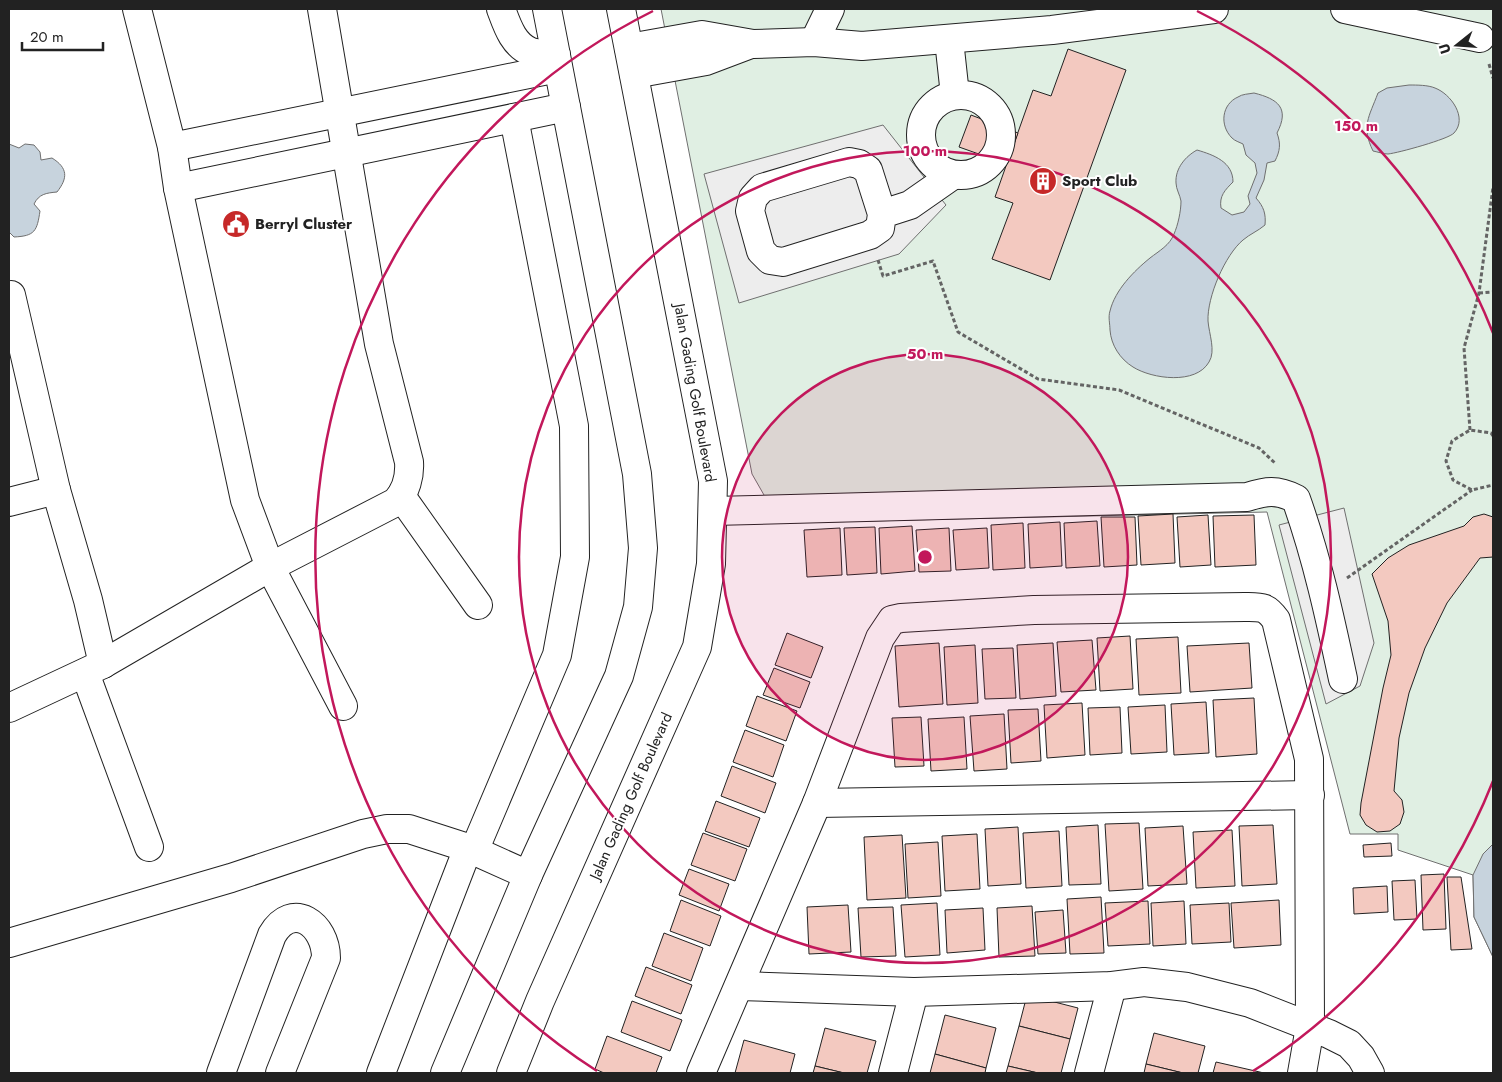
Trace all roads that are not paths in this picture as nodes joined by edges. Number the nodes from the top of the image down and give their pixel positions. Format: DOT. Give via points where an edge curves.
graph roads {
  1 [pos="137,9"];
  2 [pos="322,9"];
  3 [pos="502,9"];
  4 [pos="547,9"];
  5 [pos="622,9"];
  6 [pos="830,9"];
  7 [pos="1214,9"];
  8 [pos="1345,9"];
  9 [pos="1480,38"];
  10 [pos="949,40"];
  11 [pos="814,42"];
  12 [pos="632,61"];
  13 [pos="557,62"];
  14 [pos="955,95"];
  15 [pos="566,108"];
  16 [pos="341,112"];
  17 [pos="514,118"];
  18 [pos="172,147"];
  19 [pos="347,153"];
  20 [pos="953,175"];
  21 [pos="178,188"];
  22 [pos="876,225"];
  23 [pos="12,295"];
  24 [pos="56,490"];
  25 [pos="401,496"];
  26 [pos="9,502"];
  27 [pos="713,511"];
  28 [pos="270,567"];
  29 [pos="478,605"];
  30 [pos="94,669"];
  31 [pos="1343,679"];
  32 [pos="343,706"];
  33 [pos="9,708"];
  34 [pos="1310,795"];
  35 [pos="817,803"];
  36 [pos="150,847"];
  37 [pos="471,850"];
  38 [pos="528,875"];
  39 [pos="9,943"];
  40 [pos="739,986"];
  41 [pos="1112,986"];
  42 [pos="914,992"];
  43 [pos="1310,1027"];
  44 [pos="221,1073"];
  45 [pos="280,1073"];
  46 [pos="381,1073"];
  47 [pos="445,1073"];
  48 [pos="511,1073"];
  49 [pos="702,1073"];
  50 [pos="893,1073"];
  51 [pos="1089,1073"];
  52 [pos="1302,1073"];
  53 [pos="1370,1073"];
  1 -- 18 [label="street"];
  2 -- 16 [label="street"];
  3 -- 13 [label="street" via="514,39 530,52"];
  4 -- 13 [label="street"];
  5 -- 12 [label="street, Jalan Gading Golf Boulevard"];
  6 -- 11 [label="street"];
  7 -- 10 [label="street"];
  8 -- 9 [label="street"];
  10 -- 11 [label="street" via="862,46"];
  10 -- 14 [label="street"];
  11 -- 12 [label="street" via="753,44 702,35"];
  12 -- 27 [label="street, Jalan Gading Golf Boulevard" via="713,480"];
  13 -- 15 [label="street"];
  13 -- 16 [label="street"];
  14 -- 20 [label="street" via="938,102 925,116 920,134 924,153 936,168"];
  14 -- 20 [label="street" via="970,96 985,103 995,114 1001,129 994,159 983,170"];
  15 -- 17 [label="street"];
  15 -- 38 [label="street" via="637,474 644,548 638,606 619,676"];
  16 -- 18 [label="street"];
  16 -- 19 [label="street"];
  17 -- 19 [label="street"];
  17 -- 37 [label="street" via="574,426 575,556 556,654"];
  18 -- 21 [label="street"];
  19 -- 21 [label="street"];
  19 -- 25 [label="street" via="379,344 409,462 409,475"];
  20 -- 22 [label="street"];
  21 -- 28 [label="street" via="245,500"];
  23 -- 24 [label="street"];
  24 -- 26 [label="street"];
  24 -- 30 [label="street" via="88,600"];
  25 -- 28 [label="street" via="396,502"];
  25 -- 29 [label="street"];
  27 -- 31 [label="street" via="1247,497 1281,509 1294,517 1308,533"];
  27 -- 48 [label="street, Jalan Gading Golf Boulevard" via="711,564 697,647"];
  28 -- 30 [label="street"];
  28 -- 32 [label="street"];
  30 -- 33 [label="street"];
  30 -- 36 [label="street"];
  34 -- 35 [label="street"];
  34 -- 35 [label="street" via="1307,750 1276,620 1267,609 1053,610 892,620 880,638"];
  34 -- 43 [label="street"];
  35 -- 40 [label="street"];
  37 -- 38 [label="street"];
  37 -- 39 [label="street" via="409,829 386,829"];
  37 -- 46 [label="street"];
  38 -- 47 [label="street"];
  40 -- 42 [label="street"];
  40 -- 49 [label="street"];
  41 -- 42 [label="street"];
  41 -- 43 [label="street" via="1144,982 1187,986 1250,1002"];
  41 -- 51 [label="street"];
  42 -- 50 [label="street"];
  43 -- 52 [label="street"];
  43 -- 53 [label="street" via="1349,1044 1361,1056"];
  44 -- 45 [label="street" via="272,935 286,920 297,918 318,929 326,948 326,958"];
}
